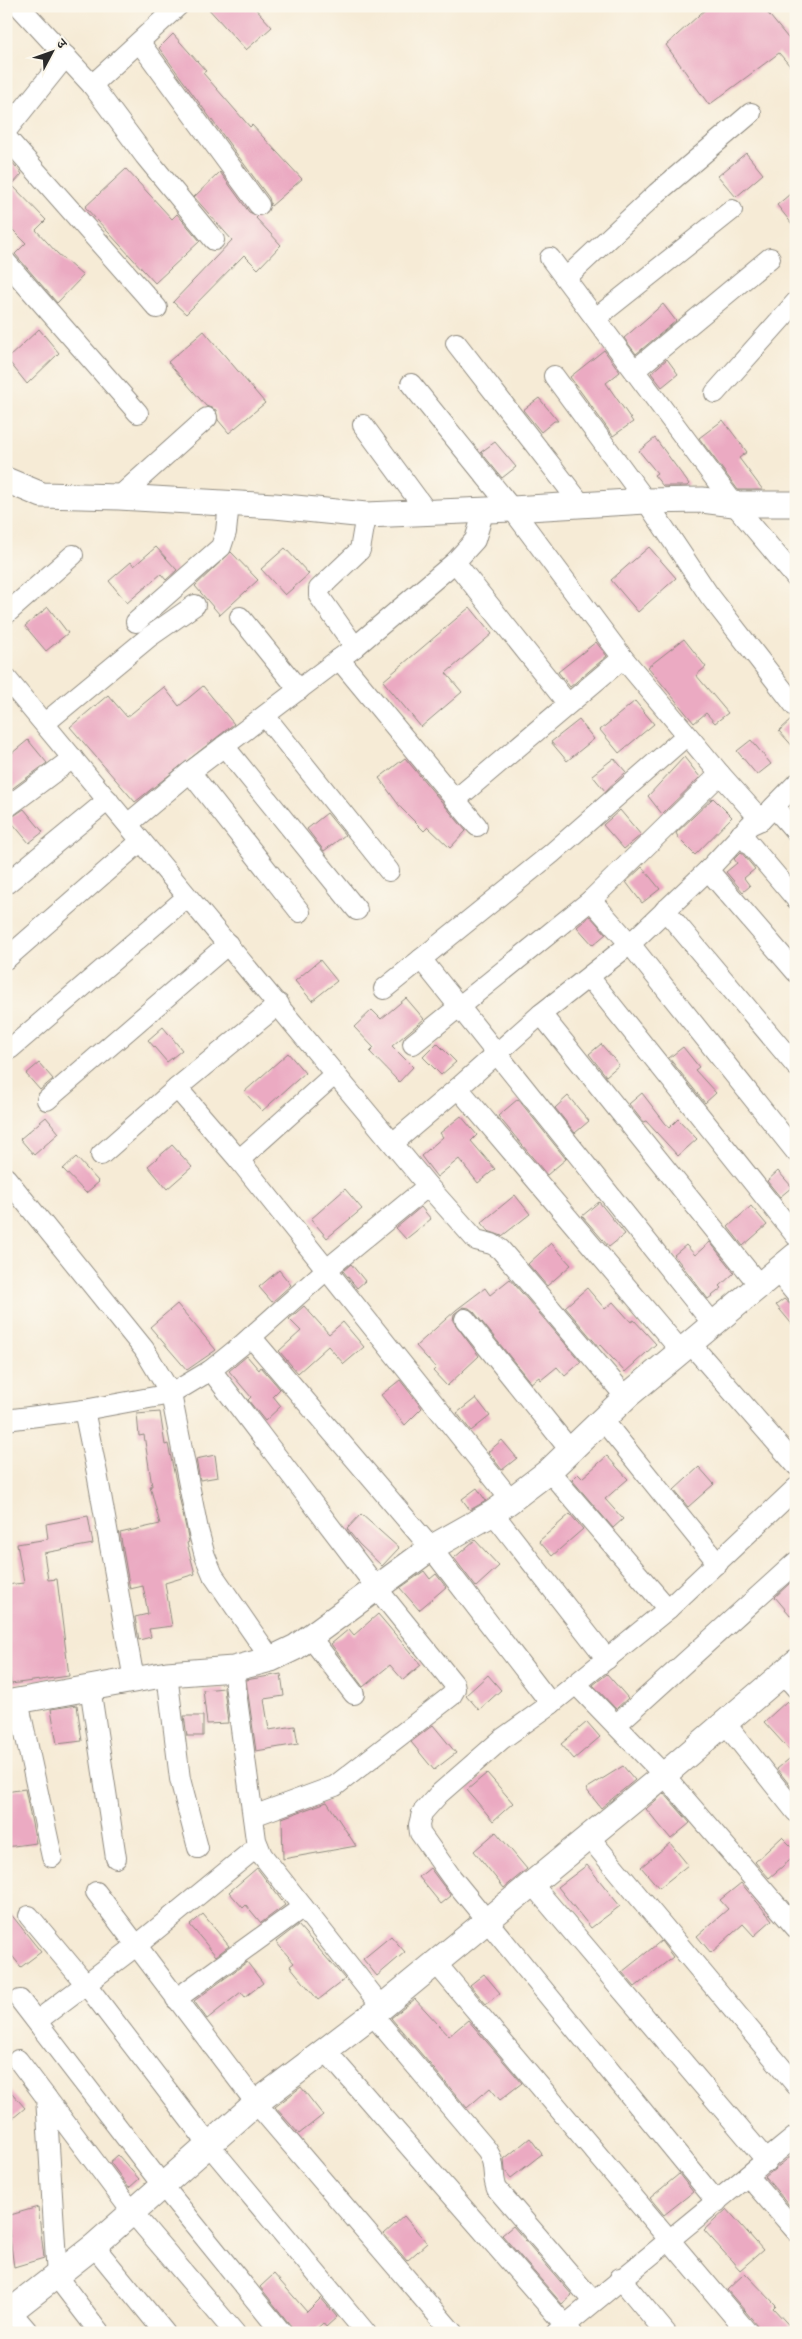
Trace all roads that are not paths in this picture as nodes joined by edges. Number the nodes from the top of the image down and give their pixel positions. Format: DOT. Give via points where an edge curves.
graph roads {
  1 [pos="18,6"];
  2 [pos="178,6"];
  3 [pos="140,43"];
  4 [pos="66,56"];
  5 [pos="92,86"];
  6 [pos="751,113"];
  7 [pos="6,131"];
  8 [pos="6,137"];
  9 [pos="259,205"];
  10 [pos="732,210"];
  11 [pos="214,240"];
  12 [pos="550,258"];
  13 [pos="770,258"];
  14 [pos="6,262"];
  15 [pos="566,278"];
  16 [pos="796,302"];
  17 [pos="157,308"];
  18 [pos="596,318"];
  19 [pos="456,343"];
  20 [pos="634,370"];
  21 [pos="554,376"];
  22 [pos="411,384"];
  23 [pos="715,393"];
  24 [pos="138,413"];
  25 [pos="207,418"];
  26 [pos="364,425"];
  27 [pos="6,480"];
  28 [pos="119,497"];
  29 [pos="646,500"];
  30 [pos="229,504"];
  31 [pos="581,504"];
  32 [pos="734,504"];
  33 [pos="796,504"];
  34 [pos="512,509"];
  35 [pos="484,510"];
  36 [pos="427,512"];
  37 [pos="366,515"];
  38 [pos="72,555"];
  39 [pos="455,562"];
  40 [pos="796,578"];
  41 [pos="194,605"];
  42 [pos="6,614"];
  43 [pos="240,617"];
  44 [pos="136,622"];
  45 [pos="355,647"];
  46 [pos="623,658"];
  47 [pos="339,659"];
  48 [pos="10,689"];
  49 [pos="299,690"];
  50 [pos="568,704"];
  51 [pos="796,707"];
  52 [pos="264,716"];
  53 [pos="44,722"];
  54 [pos="687,735"];
  55 [pos="224,746"];
  56 [pos="73,758"];
  57 [pos="190,772"];
  58 [pos="720,774"];
  59 [pos="796,784"];
  60 [pos="108,800"];
  61 [pos="455,800"];
  62 [pos="6,808"];
  63 [pos="768,813"];
  64 [pos="128,824"];
  65 [pos="476,826"];
  66 [pos="796,832"];
  67 [pos="741,834"];
  68 [pos="141,841"];
  69 [pos="708,870"];
  70 [pos="389,871"];
  71 [pos="6,884"];
  72 [pos="187,897"];
  73 [pos="796,899"];
  74 [pos="591,900"];
  75 [pos="356,910"];
  76 [pos="665,910"];
  77 [pos="300,912"];
  78 [pos="228,944"];
  79 [pos="630,944"];
  80 [pos="6,959"];
  81 [pos="421,960"];
  82 [pos="796,972"];
  83 [pos="589,977"];
  84 [pos="384,989"];
  85 [pos="278,1004"];
  86 [pos="459,1005"];
  87 [pos="541,1014"];
  88 [pos="413,1044"];
  89 [pos="10,1049"];
  90 [pos="497,1054"];
  91 [pos="796,1066"];
  92 [pos="335,1074"];
  93 [pos="178,1088"];
  94 [pos="458,1088"];
  95 [pos="47,1100"];
  96 [pos="393,1143"];
  97 [pos="796,1152"];
  98 [pos="101,1155"];
  99 [pos="239,1160"];
  100 [pos="6,1178"];
  101 [pos="428,1186"];
  102 [pos="796,1236"];
  103 [pos="796,1255"];
  104 [pos="326,1270"];
  105 [pos="768,1279"];
  106 [pos="796,1294"];
  107 [pos="465,1319"];
  108 [pos="714,1324"];
  109 [pos="251,1337"];
  110 [pos="686,1347"];
  111 [pos="211,1370"];
  112 [pos="171,1394"];
  113 [pos="626,1397"];
  114 [pos="84,1410"];
  115 [pos="602,1419"];
  116 [pos="6,1420"];
  117 [pos="570,1450"];
  118 [pos="796,1465"];
  119 [pos="549,1471"];
  120 [pos="796,1488"];
  121 [pos="502,1507"];
  122 [pos="431,1548"];
  123 [pos="796,1562"];
  124 [pos="718,1563"];
  125 [pos="378,1588"];
  126 [pos="668,1609"];
  127 [pos="311,1638"];
  128 [pos="271,1659"];
  129 [pos="607,1659"];
  130 [pos="233,1669"];
  131 [pos="167,1674"];
  132 [pos="791,1675"];
  133 [pos="134,1680"];
  134 [pos="576,1684"];
  135 [pos="90,1687"];
  136 [pos="354,1694"];
  137 [pos="12,1702"];
  138 [pos="551,1704"];
  139 [pos="725,1723"];
  140 [pos="616,1725"];
  141 [pos="664,1775"];
  142 [pos="796,1812"];
  143 [pos="253,1816"];
  144 [pos="588,1836"];
  145 [pos="258,1846"];
  146 [pos="198,1848"];
  147 [pos="52,1857"];
  148 [pos="116,1858"];
  149 [pos="532,1884"];
  150 [pos="96,1892"];
  151 [pos="303,1907"];
  152 [pos="29,1916"];
  153 [pos="488,1921"];
  154 [pos="796,1928"];
  155 [pos="136,1946"];
  156 [pos="435,1962"];
  157 [pos="85,1983"];
  158 [pos="176,1999"];
  159 [pos="20,2000"];
  160 [pos="377,2011"];
  161 [pos="37,2021"];
  162 [pos="326,2051"];
  163 [pos="18,2060"];
  164 [pos="796,2085"];
  165 [pos="46,2097"];
  166 [pos="256,2103"];
  167 [pos="794,2141"];
  168 [pos="209,2146"];
  169 [pos="767,2161"];
  170 [pos="748,2176"];
  171 [pos="163,2186"];
  172 [pos="717,2202"];
  173 [pos="133,2213"];
  174 [pos="796,2231"];
  175 [pos="669,2239"];
  176 [pos="94,2246"];
  177 [pos="57,2276"];
  178 [pos="620,2278"];
  179 [pos="593,2301"];
  180 [pos="9,2313"];
  181 [pos="564,2330"];
  182 [pos="29,2333"];
  183 [pos="100,2333"];
  184 [pos="164,2333"];
  185 [pos="235,2333"];
  186 [pos="282,2333"];
  187 [pos="366,2333"];
  188 [pos="452,2333"];
  189 [pos="666,2333"];
  190 [pos="748,2333"];
  1 -- 4 [label="street"];
  2 -- 3 [label="street"];
  3 -- 5 [label="street"];
  3 -- 9 [label="street"];
  4 -- 5 [label="street"];
  4 -- 7 [label="street"];
  5 -- 11 [label="street"];
  6 -- 15 [label="street" via="657,193"];
  8 -- 17 [label="street"];
  10 -- 18 [label="street"];
  12 -- 15 [label="street"];
  13 -- 20 [label="street"];
  14 -- 24 [label="street"];
  15 -- 18 [label="street"];
  16 -- 23 [label="street"];
  18 -- 20 [label="street"];
  19 -- 31 [label="street"];
  20 -- 32 [label="street"];
  21 -- 29 [label="street"];
  22 -- 34 [label="street"];
  25 -- 28 [label="street"];
  26 -- 36 [label="street"];
  27 -- 28 [label="street" via="42,495"];
  28 -- 30 [label="street"];
  29 -- 31 [label="street"];
  29 -- 32 [label="street" via="702,500"];
  29 -- 51 [label="street" via="709,595"];
  30 -- 37 [label="street"];
  30 -- 44 [label="street" via="221,547"];
  31 -- 34 [label="street"];
  32 -- 33 [label="street"];
  32 -- 40 [label="street"];
  34 -- 35 [label="street"];
  34 -- 46 [label="street"];
  35 -- 36 [label="street"];
  35 -- 39 [label="street" via="475,540"];
  36 -- 37 [label="street"];
  37 -- 45 [label="street" via="360,550 319,589 318,596"];
  38 -- 42 [label="street"];
  39 -- 45 [label="street"];
  39 -- 50 [label="street"];
  41 -- 53 [label="street"];
  43 -- 49 [label="street"];
  45 -- 47 [label="street"];
  46 -- 50 [label="street"];
  46 -- 54 [label="street"];
  47 -- 49 [label="street"];
  47 -- 61 [label="street"];
  48 -- 53 [label="street"];
  49 -- 52 [label="street"];
  50 -- 61 [label="street"];
  52 -- 55 [label="street"];
  52 -- 70 [label="street"];
  53 -- 56 [label="street"];
  54 -- 58 [label="street"];
  54 -- 81 [label="street" via="551,854"];
  55 -- 57 [label="street"];
  55 -- 75 [label="street"];
  56 -- 60 [label="street"];
  56 -- 62 [label="street"];
  57 -- 64 [label="street"];
  57 -- 77 [label="street"];
  58 -- 63 [label="street"];
  58 -- 74 [label="street"];
  59 -- 63 [label="street"];
  60 -- 64 [label="street"];
  60 -- 71 [label="street"];
  61 -- 65 [label="street"];
  63 -- 66 [label="street"];
  63 -- 67 [label="street"];
  64 -- 68 [label="street"];
  67 -- 69 [label="street"];
  67 -- 73 [label="street"];
  68 -- 72 [label="street"];
  68 -- 80 [label="street"];
  69 -- 76 [label="street"];
  69 -- 82 [label="street"];
  72 -- 78 [label="street"];
  72 -- 89 [label="street"];
  74 -- 79 [label="street"];
  74 -- 86 [label="street"];
  76 -- 79 [label="street"];
  76 -- 91 [label="street"];
  78 -- 85 [label="street"];
  78 -- 95 [label="street"];
  79 -- 83 [label="street"];
  79 -- 97 [label="street"];
  81 -- 84 [label="street"];
  81 -- 86 [label="street"];
  83 -- 87 [label="street"];
  83 -- 102 [label="street"];
  85 -- 92 [label="street"];
  85 -- 93 [label="street"];
  86 -- 88 [label="street"];
  86 -- 90 [label="street"];
  87 -- 90 [label="street"];
  87 -- 105 [label="street"];
  90 -- 94 [label="street"];
  90 -- 108 [label="street"];
  92 -- 96 [label="street"];
  92 -- 99 [label="street"];
  93 -- 98 [label="street"];
  93 -- 99 [label="street"];
  94 -- 96 [label="street"];
  94 -- 110 [label="street"];
  96 -- 101 [label="street"];
  99 -- 104 [label="street"];
  100 -- 112 [label="street" via="144,1349"];
  101 -- 104 [label="street"];
  101 -- 113 [label="street" via="476,1240 500,1249"];
  103 -- 105 [label="street"];
  104 -- 109 [label="street"];
  104 -- 121 [label="street"];
  105 -- 106 [label="street"];
  105 -- 108 [label="street"];
  107 -- 117 [label="street"];
  108 -- 110 [label="street"];
  109 -- 111 [label="street"];
  109 -- 122 [label="street"];
  110 -- 113 [label="street"];
  110 -- 118 [label="street"];
  111 -- 112 [label="street"];
  111 -- 125 [label="street"];
  112 -- 114 [label="street"];
  112 -- 128 [label="street" via="205,1556 213,1575"];
  113 -- 115 [label="street"];
  114 -- 116 [label="street"];
  114 -- 133 [label="street"];
  115 -- 117 [label="street"];
  115 -- 124 [label="street"];
  117 -- 119 [label="street"];
  119 -- 121 [label="street"];
  119 -- 126 [label="street"];
  120 -- 124 [label="street"];
  121 -- 122 [label="street"];
  121 -- 129 [label="street"];
  122 -- 125 [label="street"];
  122 -- 138 [label="street"];
  123 -- 140 [label="street"];
  124 -- 126 [label="street"];
  125 -- 127 [label="street"];
  125 -- 143 [label="street" via="456,1689 335,1786"];
  126 -- 129 [label="street"];
  127 -- 128 [label="street"];
  127 -- 136 [label="street"];
  128 -- 130 [label="street"];
  129 -- 134 [label="street"];
  130 -- 131 [label="street"];
  130 -- 143 [label="street"];
  131 -- 133 [label="street"];
  131 -- 146 [label="street" via="180,1779"];
  132 -- 139 [label="street"];
  133 -- 135 [label="street"];
  134 -- 138 [label="street"];
  134 -- 140 [label="street"];
  135 -- 137 [label="street"];
  135 -- 148 [label="street"];
  137 -- 147 [label="street"];
  138 -- 153 [label="street" via="502,1739 439,1794 420,1819 420,1833"];
  139 -- 141 [label="street"];
  139 -- 142 [label="street"];
  140 -- 141 [label="street"];
  141 -- 144 [label="street"];
  141 -- 154 [label="street"];
  143 -- 145 [label="street"];
  144 -- 149 [label="street"];
  144 -- 164 [label="street"];
  145 -- 151 [label="street"];
  145 -- 155 [label="street"];
  149 -- 153 [label="street"];
  149 -- 169 [label="street"];
  150 -- 155 [label="street"];
  151 -- 158 [label="street"];
  151 -- 160 [label="street"];
  152 -- 157 [label="street"];
  153 -- 156 [label="street"];
  153 -- 172 [label="street"];
  155 -- 157 [label="street"];
  155 -- 158 [label="street"];
  156 -- 160 [label="street"];
  156 -- 175 [label="street"];
  157 -- 161 [label="street"];
  157 -- 168 [label="street"];
  158 -- 166 [label="street"];
  159 -- 161 [label="street"];
  160 -- 162 [label="street"];
  160 -- 179 [label="street" via="487,2150 493,2161 497,2189"];
  161 -- 171 [label="street"];
  162 -- 166 [label="street"];
  162 -- 181 [label="street"];
  163 -- 165 [label="street"];
  165 -- 173 [label="street"];
  165 -- 177 [label="street"];
  166 -- 168 [label="street"];
  166 -- 188 [label="street"];
  167 -- 169 [label="street"];
  168 -- 171 [label="street"];
  168 -- 187 [label="street"];
  169 -- 170 [label="street"];
  170 -- 172 [label="street"];
  170 -- 174 [label="street"];
  171 -- 173 [label="street"];
  171 -- 186 [label="street"];
  172 -- 175 [label="street"];
  173 -- 176 [label="street"];
  173 -- 185 [label="street"];
  175 -- 178 [label="street"];
  175 -- 190 [label="street"];
  176 -- 177 [label="street"];
  176 -- 184 [label="street"];
  177 -- 180 [label="street"];
  177 -- 183 [label="street"];
  178 -- 179 [label="street"];
  178 -- 189 [label="street"];
  179 -- 181 [label="street"];
  180 -- 182 [label="street"];
}
